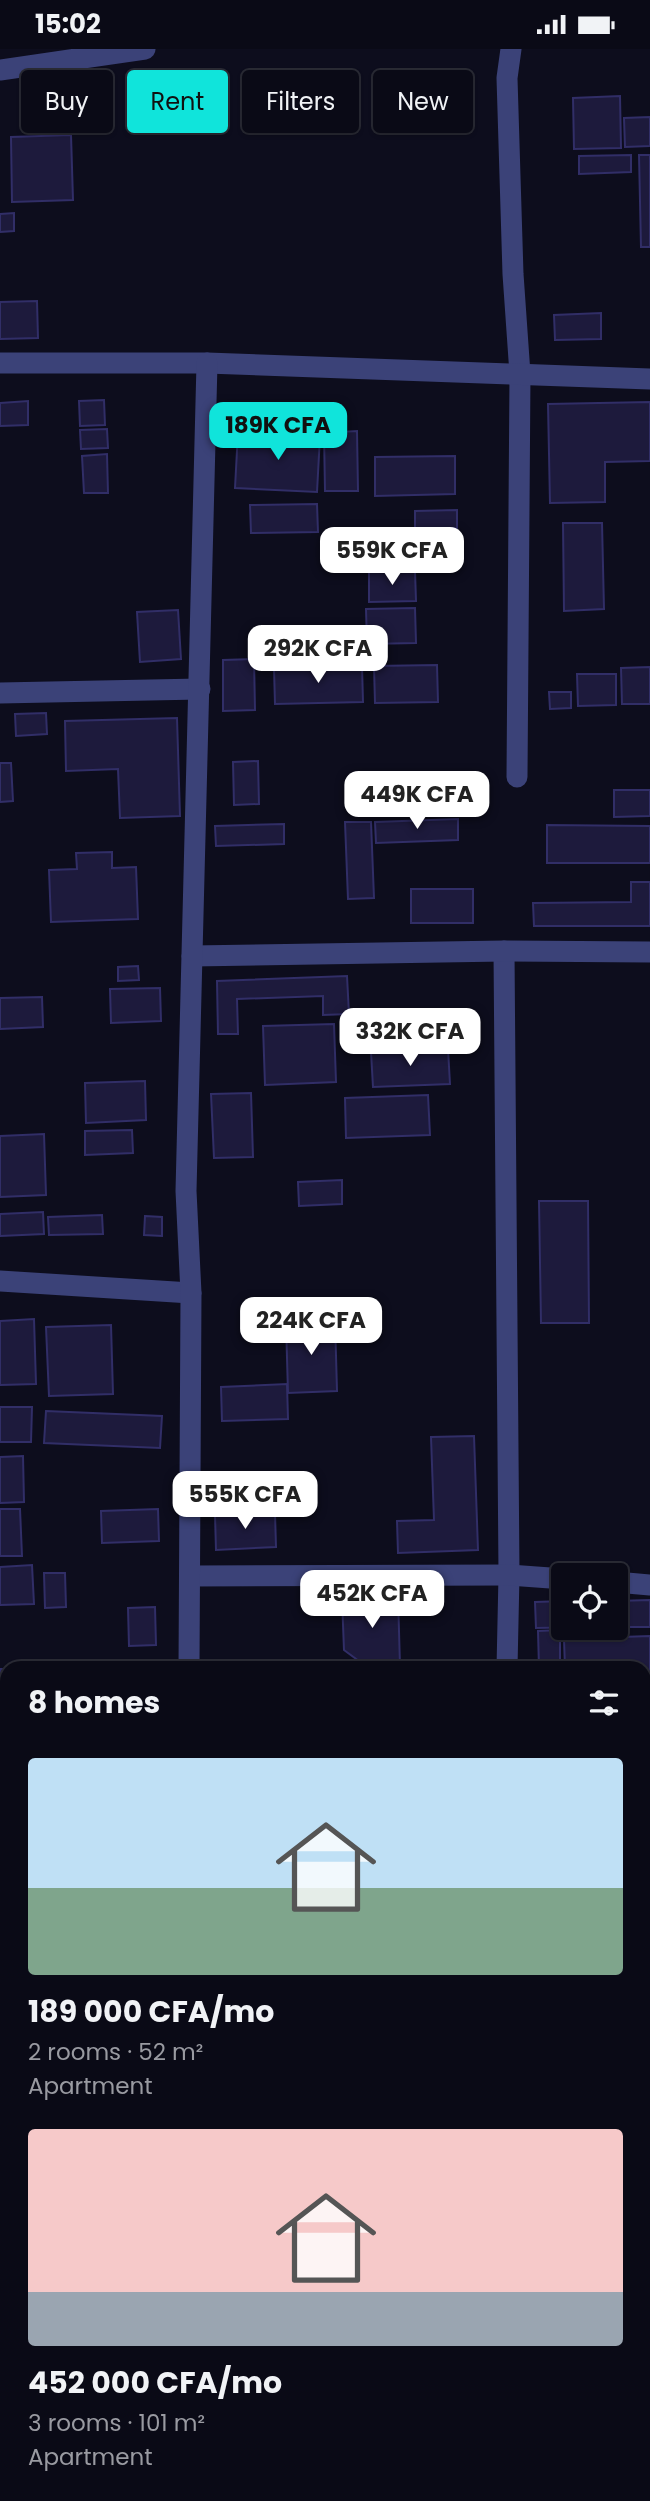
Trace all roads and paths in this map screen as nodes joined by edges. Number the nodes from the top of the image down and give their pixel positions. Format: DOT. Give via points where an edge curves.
graph roads {
  1 [pos="145,49"];
  2 [pos="511,49"];
  3 [pos="0,70"];
  4 [pos="0,363"];
  5 [pos="207,363"];
  6 [pos="520,375"];
  7 [pos="650,379"];
  8 [pos="200,689"];
  9 [pos="0,693"];
  10 [pos="517,777"];
  11 [pos="504,951"];
  12 [pos="650,953"];
  13 [pos="192,956"];
  14 [pos="0,1281"];
  15 [pos="191,1293"];
  16 [pos="509,1575"];
  17 [pos="191,1576"];
  18 [pos="551,1578"];
  19 [pos="628,1583"];
  20 [pos="650,1585"];
  21 [pos="189,1661"];
  22 [pos="507,1661"];
  1 -- 3 [label="street"];
  2 -- 6 [label="street" via="507,78"];
  4 -- 5 [label="street"];
  5 -- 6 [label="street"];
  5 -- 8 [label="street"];
  6 -- 7 [label="street"];
  6 -- 10 [label="street"];
  8 -- 9 [label="street"];
  8 -- 13 [label="street"];
  11 -- 12 [label="street"];
  11 -- 13 [label="street"];
  11 -- 16 [label="street"];
  13 -- 15 [label="street" via="186,1191"];
  14 -- 15 [label="street"];
  15 -- 17 [label="street"];
  16 -- 17 [label="street"];
  16 -- 18 [label="street"];
  16 -- 22 [label="street"];
  17 -- 21 [label="street"];
  19 -- 20 [label="street"];
}
